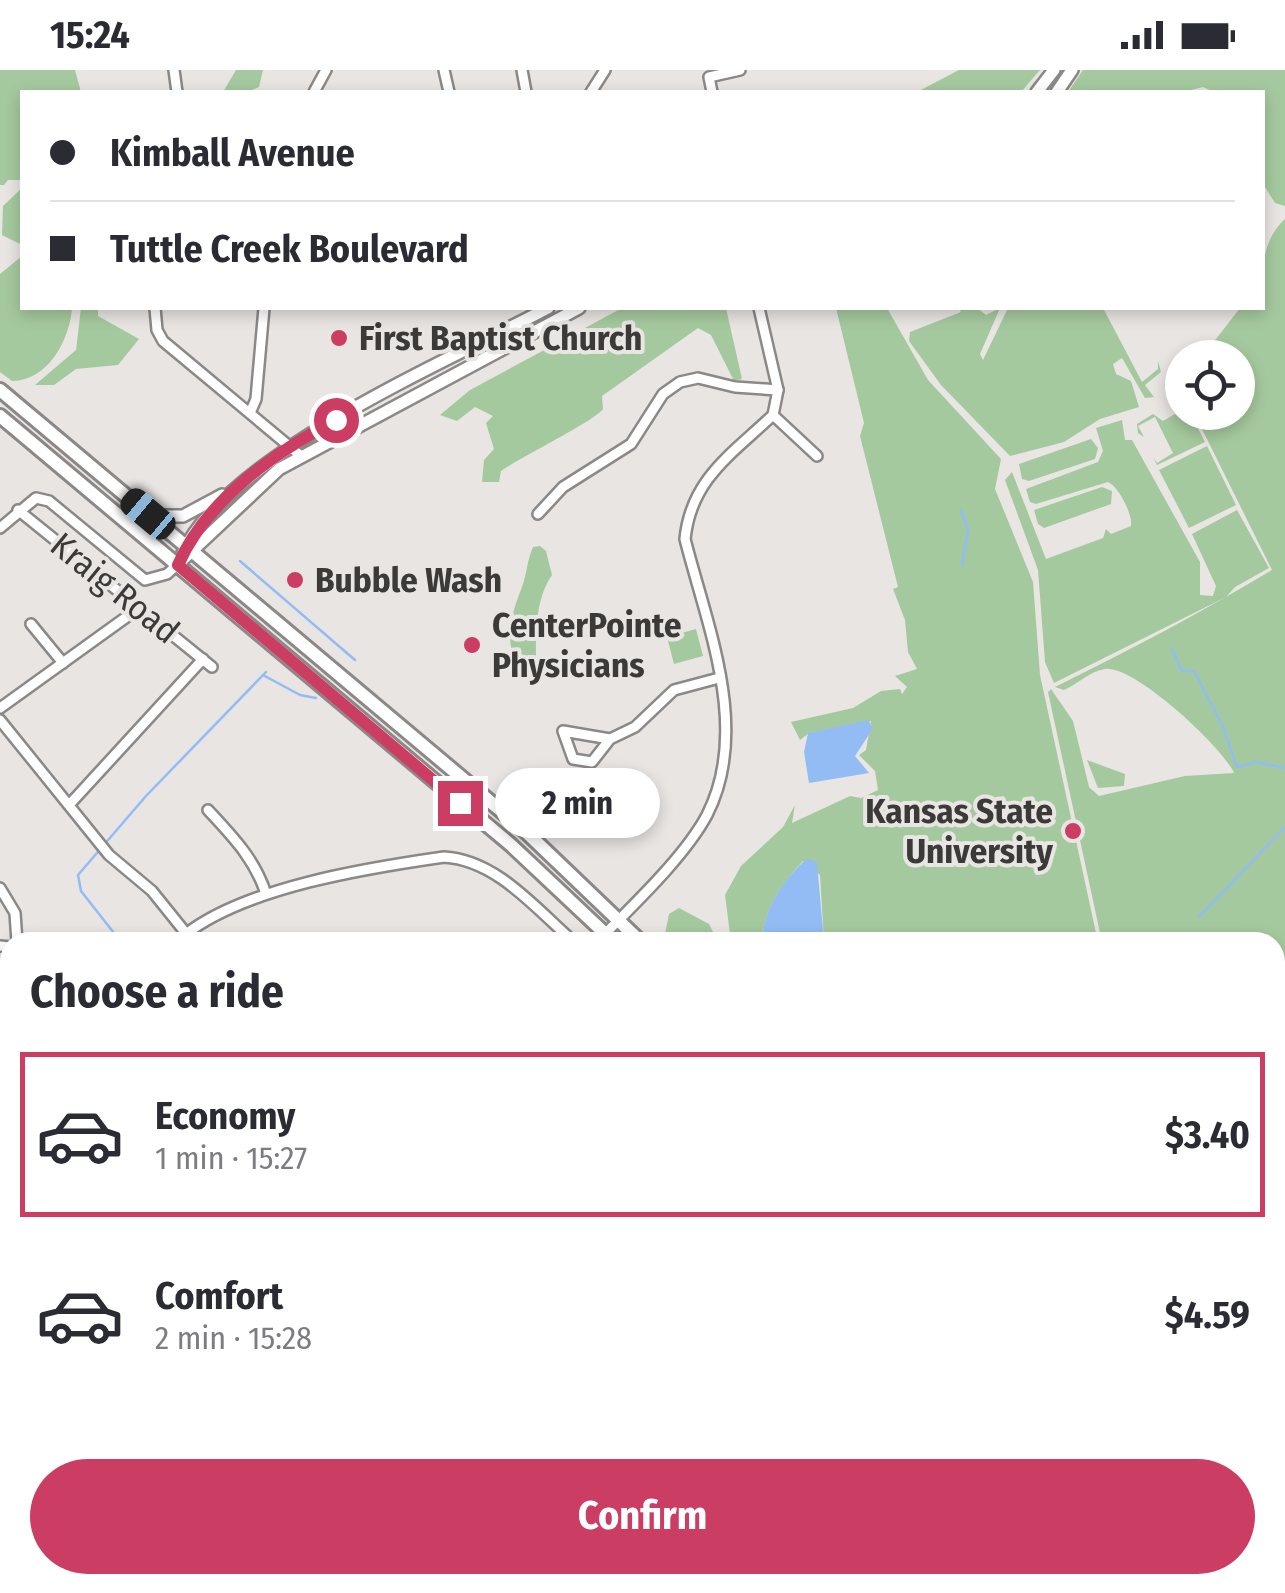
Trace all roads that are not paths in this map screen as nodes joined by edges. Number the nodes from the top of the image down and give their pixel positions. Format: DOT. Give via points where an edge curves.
graph roads {
  1 [pos="740,70"];
  2 [pos="711,90"];
  3 [pos="155,310"];
  4 [pos="264,310"];
  5 [pos="544,310"];
  6 [pos="575,310"];
  7 [pos="759,310"];
  8 [pos="778,390"];
  9 [pos="3,398"];
  10 [pos="250,412"];
  11 [pos="773,415"];
  12 [pos="0,416"];
  13 [pos="289,447"];
  14 [pos="302,456"];
  15 [pos="817,456"];
  16 [pos="246,479"];
  17 [pos="18,510"];
  18 [pos="148,514"];
  19 [pos="538,514"];
  20 [pos="0,528"];
  21 [pos="191,549"];
  22 [pos="178,565"];
  23 [pos="139,608"];
  24 [pos="31,624"];
  25 [pos="202,660"];
  26 [pos="63,663"];
  27 [pos="212,667"];
  28 [pos="719,678"];
  29 [pos="0,708"];
  30 [pos="0,720"];
  31 [pos="610,739"];
  32 [pos="69,805"];
  33 [pos="208,810"];
  34 [pos="0,888"];
  35 [pos="266,894"];
  36 [pos="619,919"];
  37 [pos="16,932"];
  38 [pos="185,932"];
  39 [pos="195,932"];
  40 [pos="562,932"];
  41 [pos="599,932"];
  42 [pos="611,932"];
  43 [pos="631,932"];
  1 -- 2 [label="street" via="708,78"];
  3 -- 10 [label="street" via="163,342"];
  4 -- 10 [label="street"];
  5 -- 13 [label="main road"];
  6 -- 14 [label="main road"];
  7 -- 8 [label="street"];
  8 -- 11 [label="street"];
  8 -- 19 [label="street" via="698,378 670,388 632,444 563,488"];
  9 -- 18 [label="highway"];
  10 -- 13 [label="street"];
  11 -- 15 [label="street"];
  11 -- 28 [label="street" via="700,486 688,510 685,539"];
  12 -- 22 [label="highway"];
  13 -- 14 [label="street"];
  13 -- 16 [label="main road"];
  14 -- 21 [label="main road"];
  16 -- 18 [label="main road" via="182,516"];
  16 -- 21 [label="main road"];
  17 -- 20 [label="street"];
  17 -- 22 [label="street" via="36,498 49,502 146,580"];
  17 -- 23 [label="street, Kraig Road"];
  18 -- 21 [label="highway"];
  21 -- 22 [label="main road"];
  21 -- 36 [label="highway" via="524,830"];
  22 -- 41 [label="highway" via="510,846"];
  23 -- 25 [label="street, Kraig Road"];
  23 -- 26 [label="street"];
  24 -- 26 [label="street"];
  25 -- 27 [label="street, Kraig Road"];
  25 -- 32 [label="street"];
  26 -- 29 [label="street"];
  28 -- 31 [label="street" via="674,690 635,727"];
  28 -- 36 [label="street" via="728,729 720,782 695,834"];
  30 -- 32 [label="street"];
  31 -- 31 [label="street" via="596,759 579,762 566,750 563,732"];
  32 -- 38 [label="street"];
  33 -- 35 [label="street" via="251,860"];
  34 -- 37 [label="street" via="15,913"];
  35 -- 39 [label="street" via="211,915"];
  35 -- 40 [label="street" via="430,859 468,860 490,870"];
  36 -- 42 [label="street"];
  36 -- 43 [label="highway"];
}
